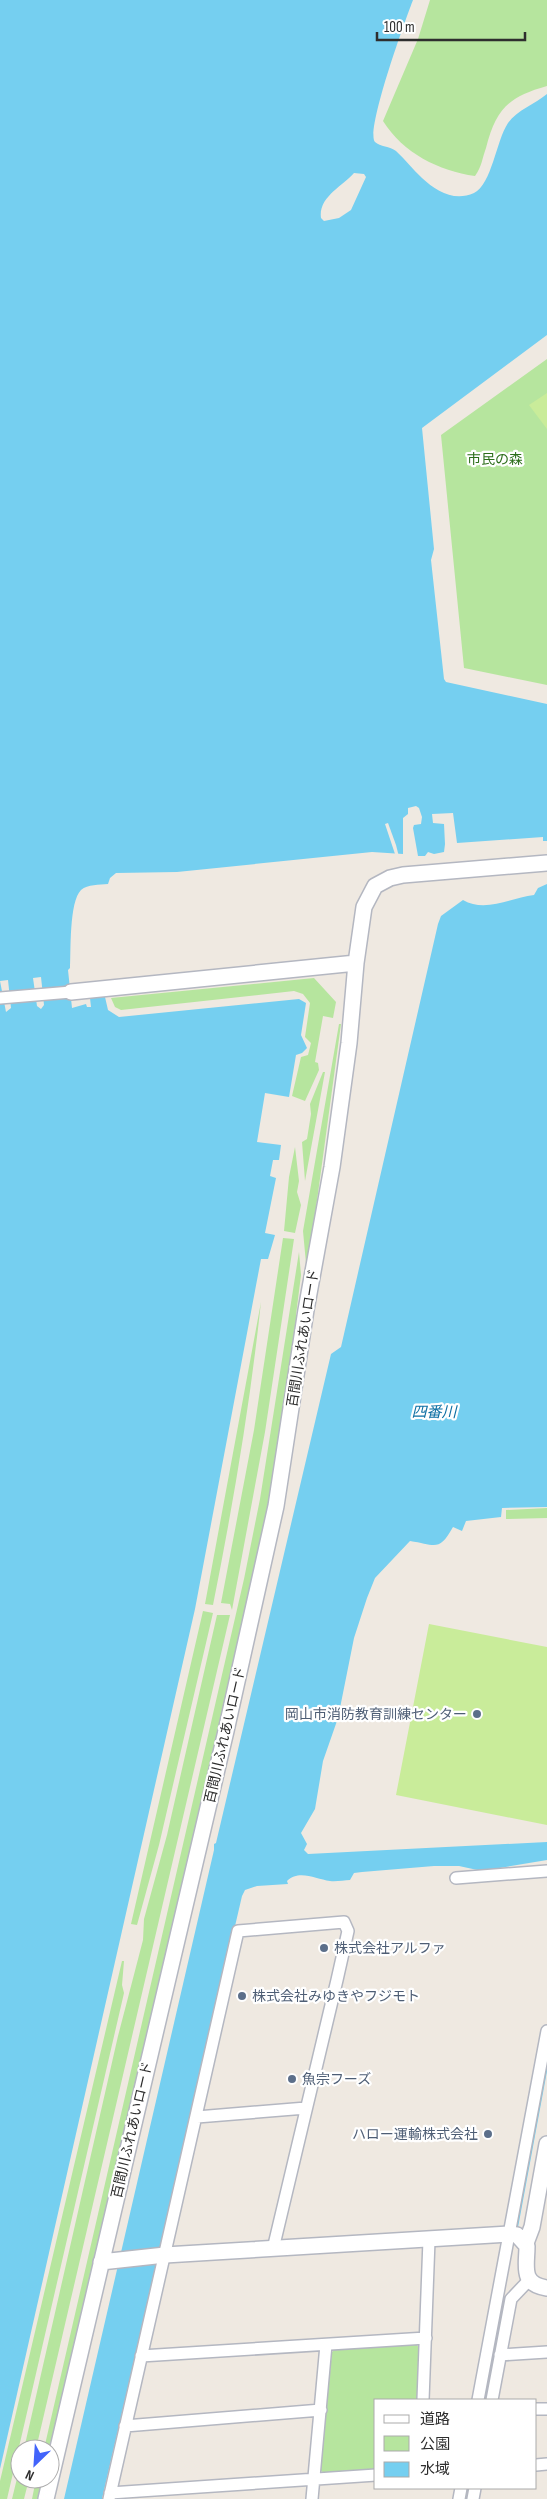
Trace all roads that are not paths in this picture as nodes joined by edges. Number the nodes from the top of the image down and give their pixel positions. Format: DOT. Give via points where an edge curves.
graph roads {
  1 [pos="547,863"];
  2 [pos="356,963"];
  3 [pos="71,992"];
  4 [pos="0,998"];
  5 [pos="547,1871"];
  6 [pos="456,1878"];
  7 [pos="547,2031"];
  8 [pos="306,2108"];
  9 [pos="197,2116"];
  10 [pos="547,2144"];
  11 [pos="542,2196"];
  12 [pos="516,2237"];
  13 [pos="429,2240"];
  14 [pos="273,2249"];
  15 [pos="161,2255"];
  16 [pos="101,2262"];
  17 [pos="530,2279"];
  18 [pos="547,2288"];
  19 [pos="426,2338"];
  20 [pos="326,2345"];
  21 [pos="547,2352"];
  22 [pos="500,2355"];
  23 [pos="141,2356"];
  24 [pos="423,2399"];
  25 [pos="478,2399"];
  26 [pos="492,2399"];
  27 [pos="321,2410"];
  28 [pos="125,2426"];
  29 [pos="374,2475"];
  30 [pos="314,2479"];
  31 [pos="110,2496"];
  32 [pos="46,2499"];
  33 [pos="312,2499"];
  1 -- 2 [label="street, 百間川ふれあいロード" via="403,875 382,881 370,892 364,907"];
  2 -- 3 [label="street"];
  2 -- 16 [label="street, 百間川ふれあいロード" via="332,1167 276,1506 231,1712"];
  3 -- 4 [label="street"];
  5 -- 6 [label="street"];
  7 -- 12 [label="street"];
  8 -- 9 [label="street"];
  8 -- 9 [label="street" via="348,1931 344,1922 238,1931"];
  8 -- 14 [label="street"];
  9 -- 15 [label="street"];
  10 -- 11 [label="street"];
  11 -- 12 [label="street" via="532,2227"];
  12 -- 13 [label="street"];
  12 -- 17 [label="street" via="527,2246 525,2270"];
  12 -- 25 [label="street"];
  13 -- 14 [label="street"];
  13 -- 19 [label="street"];
  14 -- 15 [label="street"];
  15 -- 16 [label="street"];
  15 -- 23 [label="street"];
  16 -- 32 [label="street, 百間川ふれあいロード"];
  17 -- 18 [label="street"];
  17 -- 22 [label="street" via="511,2299"];
  19 -- 20 [label="street"];
  19 -- 24 [label="street"];
  20 -- 23 [label="street"];
  20 -- 27 [label="street"];
  21 -- 22 [label="street"];
  22 -- 26 [label="street"];
  23 -- 28 [label="street"];
  27 -- 28 [label="street"];
  27 -- 30 [label="street"];
  28 -- 31 [label="street"];
  29 -- 30 [label="street"];
  30 -- 31 [label="street"];
  30 -- 33 [label="street"];
}
